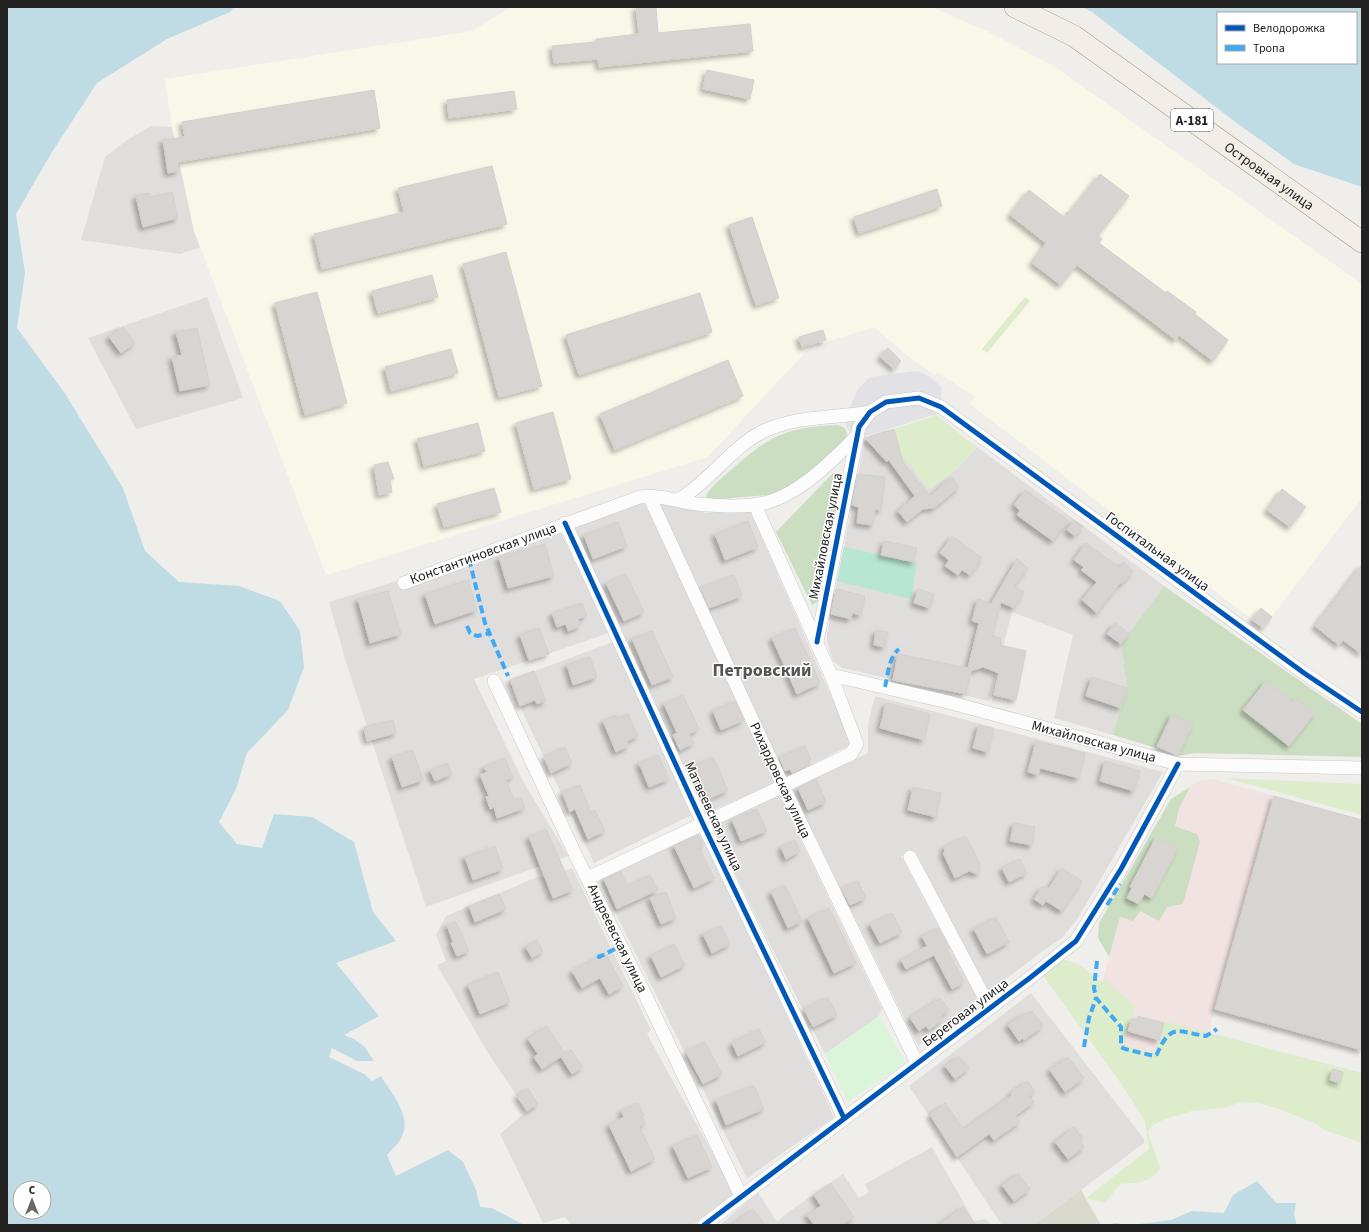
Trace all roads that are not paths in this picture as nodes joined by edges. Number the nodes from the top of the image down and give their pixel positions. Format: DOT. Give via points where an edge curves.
graph roads {
  1 [pos="1015,7"];
  2 [pos="1362,242"];
  3 [pos="870,412"];
  4 [pos="858,435"];
  5 [pos="649,496"];
  6 [pos="678,500"];
  7 [pos="755,505"];
  8 [pos="565,523"];
  9 [pos="404,583"];
  10 [pos="817,642"];
  11 [pos="832,674"];
  12 [pos="494,681"];
  13 [pos="1362,712"];
  14 [pos="1178,764"];
  15 [pos="1362,768"];
  16 [pos="783,786"];
  17 [pos="703,824"];
  18 [pos="910,857"];
  19 [pos="588,878"];
  20 [pos="990,1008"];
  21 [pos="917,1063"];
  22 [pos="844,1118"];
  23 [pos="741,1196"];
  24 [pos="704,1225"];
  1 -- 2 [label="main road, Островная улица / А-181" via="1074,36"];
  3 -- 4 [label="street" via="863,421"];
  3 -- 6 [label="street" via="794,420 760,433 739,447 708,478"];
  3 -- 13 [label="street, Госпитальная улица" via="886,402 919,398 941,407 1304,673"];
  4 -- 7 [label="street, Константиновская улица" via="803,484 779,498"];
  4 -- 10 [label="street, Михайловская улица"];
  5 -- 6 [label="street, Константиновская улица"];
  5 -- 8 [label="street, Константиновская улица"];
  5 -- 16 [label="street, Рихардовская улица"];
  6 -- 7 [label="street, Константиновская улица" via="705,504"];
  7 -- 10 [label="street"];
  8 -- 9 [label="street, Константиновская улица"];
  8 -- 17 [label="street, Матвеевская улица"];
  10 -- 11 [label="street"];
  11 -- 14 [label="street, Михайловская улица" via="961,705"];
  11 -- 16 [label="street" via="857,744 851,754"];
  12 -- 19 [label="street, Андреевская улица"];
  14 -- 15 [label="street, Михайловская улица"];
  14 -- 20 [label="street, Береговая улица" via="1121,869 1076,941"];
  16 -- 17 [label="street"];
  16 -- 21 [label="street, Рихардовская улица"];
  17 -- 19 [label="street"];
  17 -- 22 [label="street, Матвеевская улица"];
  18 -- 20 [label="street"];
  19 -- 23 [label="street, Андреевская улица"];
  20 -- 21 [label="street, Береговая улица"];
  21 -- 22 [label="street, Береговая улица"];
  22 -- 23 [label="street, Береговая улица"];
  23 -- 24 [label="street, Береговая улица"];
}
